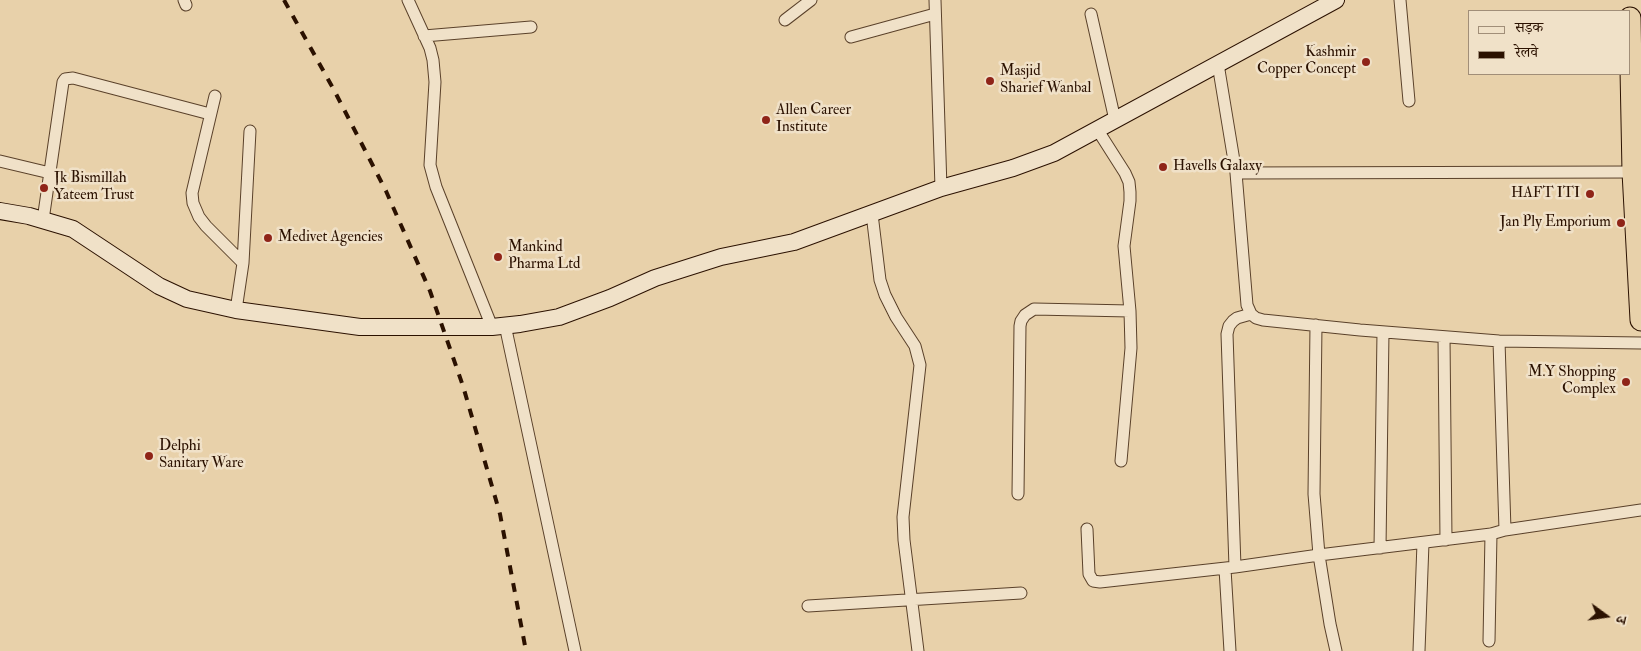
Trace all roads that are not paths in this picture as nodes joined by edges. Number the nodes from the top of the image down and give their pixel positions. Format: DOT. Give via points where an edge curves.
graph roads {
  1 [pos="408,0"];
  2 [pos="811,0"];
  3 [pos="935,0"];
  4 [pos="1336,0"];
  5 [pos="1400,0"];
  6 [pos="935,14"];
  7 [pos="1091,14"];
  8 [pos="785,20"];
  9 [pos="531,27"];
  10 [pos="424,36"];
  11 [pos="851,37"];
  12 [pos="1218,64"];
  13 [pos="1631,69"];
  14 [pos="215,96"];
  15 [pos="1408,101"];
  16 [pos="210,114"];
  17 [pos="1115,120"];
  18 [pos="1097,129"];
  19 [pos="250,131"];
  20 [pos="0,161"];
  21 [pos="1633,172"];
  22 [pos="50,173"];
  23 [pos="1236,173"];
  24 [pos="940,188"];
  25 [pos="0,211"];
  26 [pos="872,214"];
  27 [pos="43,220"];
  28 [pos="243,263"];
  29 [pos="236,310"];
  30 [pos="1130,311"];
  31 [pos="1251,314"];
  32 [pos="1641,320"];
  33 [pos="1316,325"];
  34 [pos="498,326"];
  35 [pos="1383,332"];
  36 [pos="1444,338"];
  37 [pos="1499,341"];
  38 [pos="1641,343"];
  39 [pos="1121,461"];
  40 [pos="1018,494"];
  41 [pos="1641,510"];
  42 [pos="1087,528"];
  43 [pos="1504,530"];
  44 [pos="1491,534"];
  45 [pos="1446,540"];
  46 [pos="1423,543"];
  47 [pos="1380,548"];
  48 [pos="1319,555"];
  49 [pos="1230,568"];
  50 [pos="1021,593"];
  51 [pos="911,600"];
  52 [pos="808,606"];
  53 [pos="1488,641"];
  54 [pos="574,651"];
  55 [pos="918,651"];
  56 [pos="1230,651"];
  57 [pos="1336,651"];
  58 [pos="1419,651"];
  1 -- 10 [label="street"];
  2 -- 8 [label="street"];
  3 -- 6 [label="street"];
  4 -- 12 [label="main road"];
  5 -- 15 [label="street"];
  6 -- 11 [label="street"];
  6 -- 24 [label="street"];
  7 -- 17 [label="street"];
  9 -- 10 [label="street"];
  10 -- 34 [label="street" via="434,60 430,165 436,187"];
  12 -- 17 [label="main road"];
  12 -- 23 [label="street"];
  13 -- 21 [label="highway"];
  14 -- 16 [label="street"];
  16 -- 22 [label="street" via="73,78 65,79"];
  16 -- 28 [label="street" via="192,193 193,203 206,226"];
  17 -- 18 [label="main road"];
  18 -- 24 [label="main road" via="1054,153"];
  18 -- 30 [label="street" via="1129,182 1130,202 1124,246"];
  19 -- 28 [label="street"];
  20 -- 22 [label="street"];
  21 -- 23 [label="street"];
  21 -- 32 [label="highway"];
  22 -- 27 [label="street"];
  23 -- 31 [label="street" via="1247,305"];
  24 -- 26 [label="main road"];
  25 -- 27 [label="main road"];
  26 -- 34 [label="main road" via="794,242 721,257 682,269 559,317"];
  26 -- 51 [label="street" via="880,280 896,316 915,346 920,365 903,517"];
  27 -- 29 [label="main road" via="73,229 159,286 187,299"];
  28 -- 29 [label="street"];
  29 -- 34 [label="main road" via="360,327"];
  30 -- 39 [label="street" via="1131,348"];
  30 -- 40 [label="street" via="1034,309 1021,321"];
  31 -- 33 [label="street" via="1263,320"];
  31 -- 49 [label="street" via="1233,321 1227,334"];
  33 -- 35 [label="street"];
  33 -- 48 [label="street" via="1314,494"];
  34 -- 54 [label="street"];
  35 -- 36 [label="street"];
  35 -- 47 [label="street"];
  36 -- 37 [label="street"];
  36 -- 45 [label="street"];
  37 -- 38 [label="street"];
  37 -- 43 [label="street"];
  41 -- 43 [label="street"];
  42 -- 49 [label="street" via="1089,574 1094,581"];
  43 -- 44 [label="street"];
  44 -- 45 [label="street"];
  44 -- 53 [label="street"];
  45 -- 46 [label="street"];
  46 -- 47 [label="street"];
  46 -- 58 [label="street"];
  47 -- 48 [label="street"];
  48 -- 49 [label="street"];
  48 -- 57 [label="street"];
  49 -- 56 [label="street"];
  50 -- 51 [label="street"];
  51 -- 52 [label="street"];
  51 -- 55 [label="street"];
}
